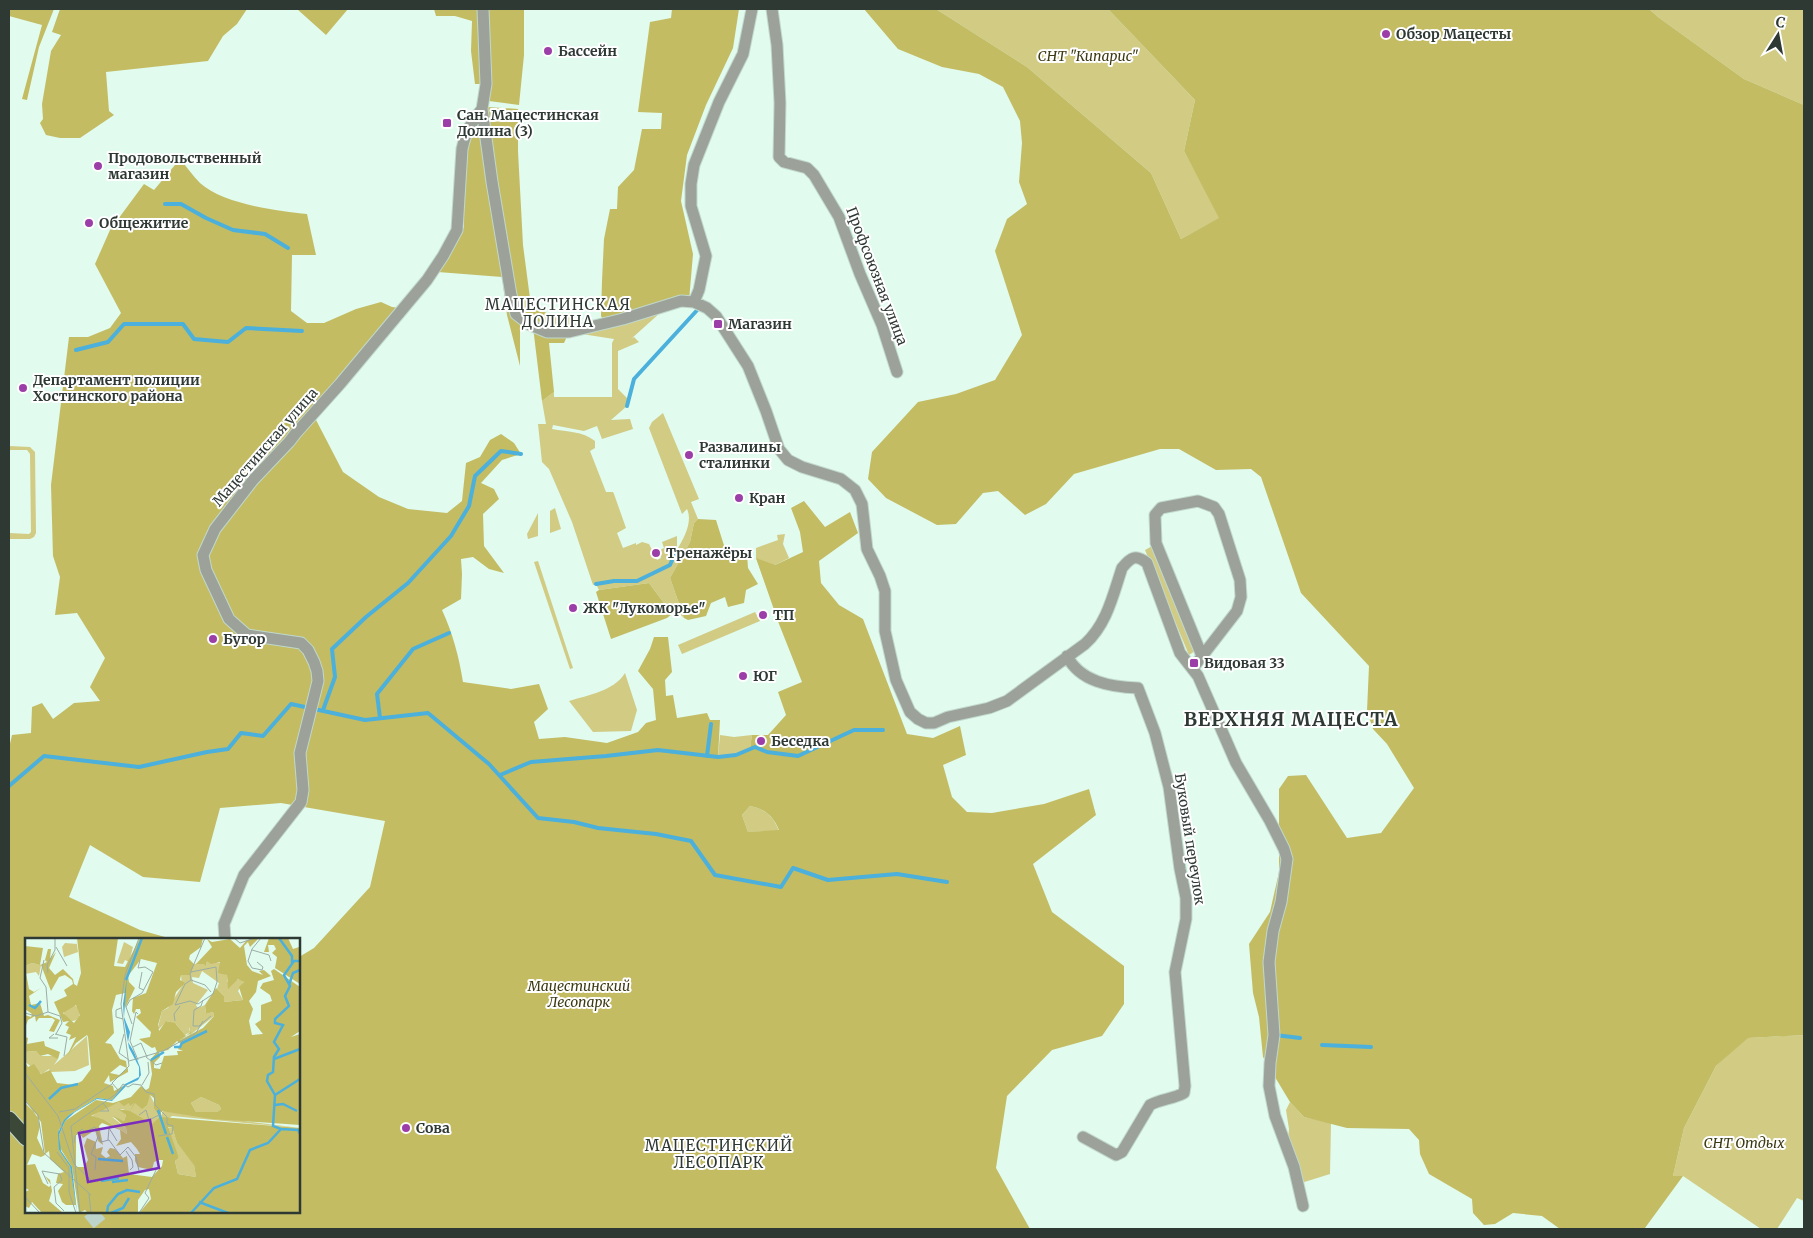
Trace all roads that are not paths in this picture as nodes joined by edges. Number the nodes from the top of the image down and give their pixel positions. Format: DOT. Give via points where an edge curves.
graph roads {
  1 [pos="483,9"];
  2 [pos="752,9"];
  3 [pos="772,9"];
  4 [pos="482,109"];
  5 [pos="694,302"];
  6 [pos="897,372"];
  7 [pos="1067,656"];
  8 [pos="1202,656"];
  9 [pos="1193,668"];
  10 [pos="225,938"];
  11 [pos="9,1119"];
  12 [pos="25,1137"];
  13 [pos="1082,1137"];
  14 [pos="1303,1206"];
  1 -- 4 [label="street, Мацестинская улица" via="486,84"];
  2 -- 5 [label="street" via="742,54 694,165 691,206 706,256"];
  3 -- 6 [label="street, Профсоюзная улица" via="777,45 780,157 784,162 807,168 840,217"];
  4 -- 5 [label="street, Мацестинская улица" via="516,314 546,332 569,332 681,301"];
  4 -- 10 [label="street, Мацестинская улица" via="465,137 457,230 443,256 427,280 340,384 253,480 215,528 203,555 206,570 229,619 247,635 301,643 318,671 300,753 301,802 244,875 224,924"];
  5 -- 7 [label="street" via="716,316 748,366 779,449 788,460 841,479 855,490 862,504 867,549 885,591 885,631 896,680 910,712 918,720 934,723 1007,701"];
  7 -- 9 [label="street" via="1085,644 1101,627 1122,568 1132,559 1141,558 1147,564 1180,653"];
  7 -- 13 [label="street, Буковый переулок" via="1074,668 1090,679 1119,688 1138,688 1155,732 1168,787 1186,898 1186,919 1175,972 1184,1093 1150,1104 1122,1152 1116,1155"];
  8 -- 8 [label="street" via="1156,543 1155,526 1155,515 1161,508 1198,501 1219,514 1242,588 1237,611"];
  8 -- 9 [label="street"];
  9 -- 14 [label="street" via="1236,763 1270,821 1287,859 1269,962 1274,1035 1269,1086"];
  11 -- 12 [label="highway"];
}
